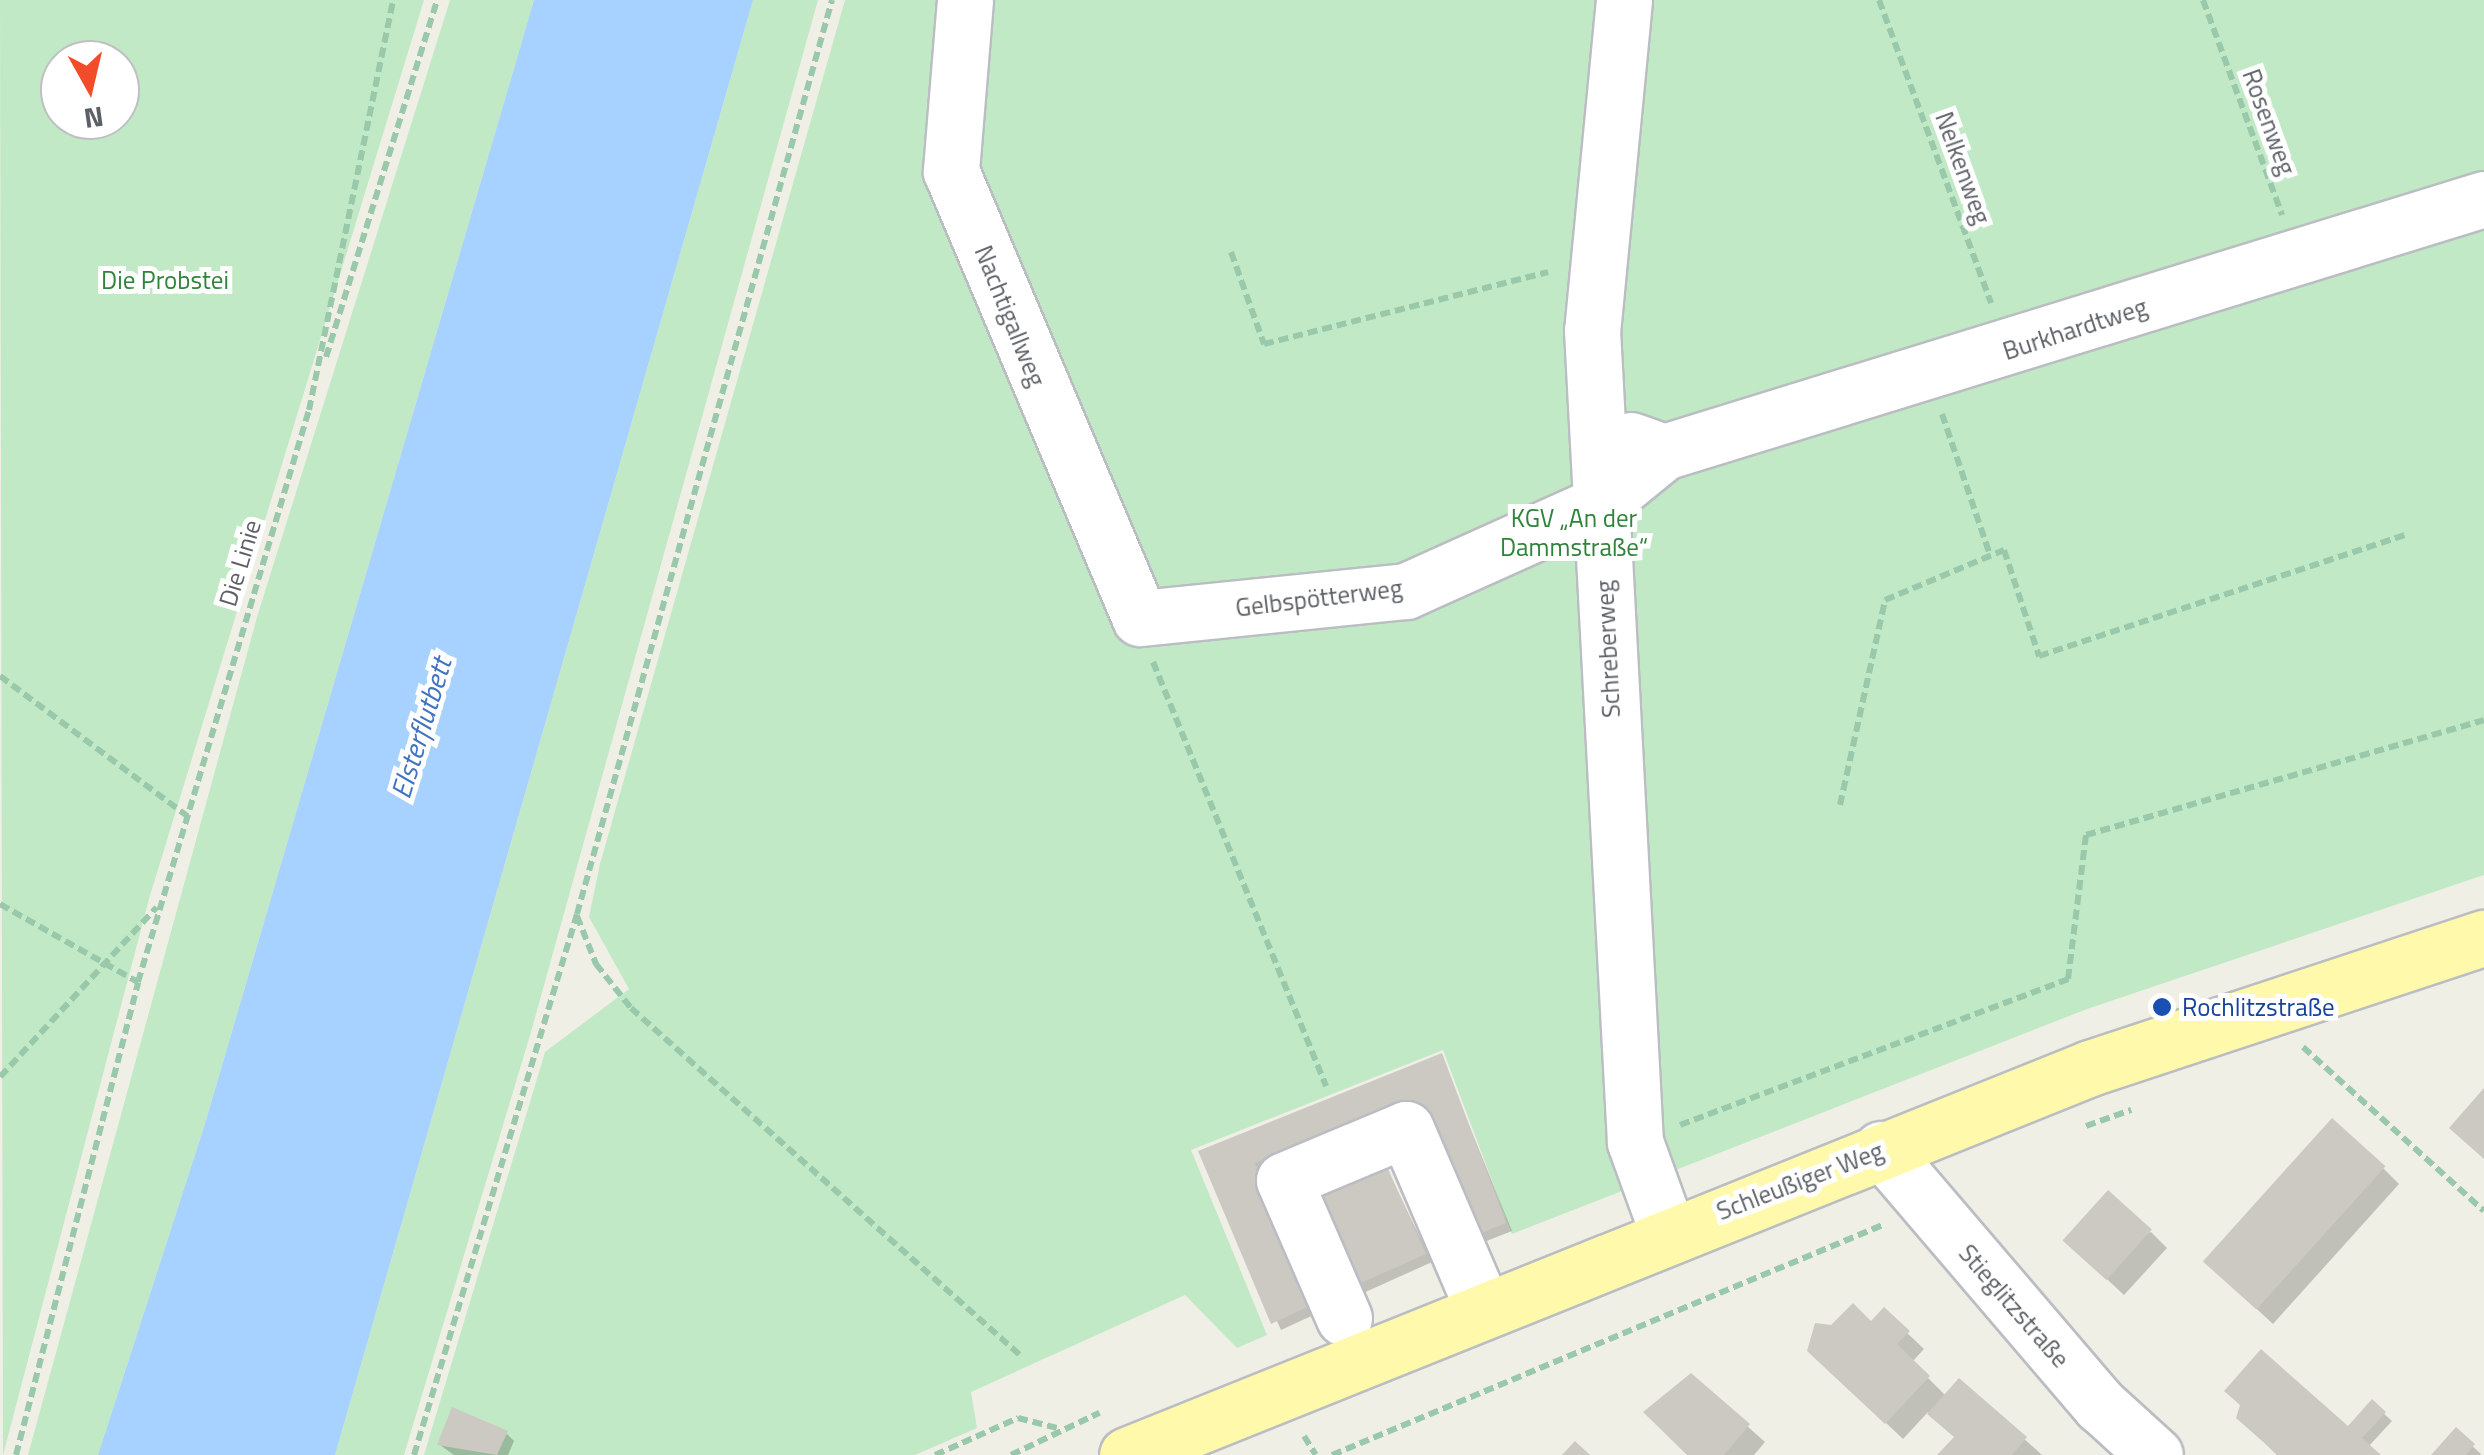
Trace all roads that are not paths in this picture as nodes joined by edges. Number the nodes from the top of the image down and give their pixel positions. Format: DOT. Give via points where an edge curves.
graph roads {
  1 [pos="965,0"];
  2 [pos="1624,0"];
  3 [pos="2484,199"];
  4 [pos="1600,429"];
  5 [pos="1664,452"];
  6 [pos="1600,504"];
  7 [pos="1140,618"];
  8 [pos="2484,938"];
  9 [pos="1881,1149"];
  10 [pos="1668,1233"];
  11 [pos="1483,1309"];
  12 [pos="1344,1318"];
  13 [pos="1127,1455"];
  14 [pos="2155,1455"];
  1 -- 7 [label="street, Nachtigallweg" via="951,171"];
  2 -- 4 [label="street, Schreberweg" via="1593,260"];
  3 -- 5 [label="street, Burkhardtweg" via="1928,376"];
  4 -- 5 [label="street"];
  4 -- 6 [label="street, Schreberweg"];
  5 -- 6 [label="street, Burkhardtweg"];
  6 -- 7 [label="street, Gelbspötterweg" via="1406,591"];
  6 -- 10 [label="street, Schreberweg" via="1635,1142"];
  8 -- 9 [label="main road, Schleußiger Weg" via="2090,1068"];
  9 -- 10 [label="main road, Schleußiger Weg"];
  9 -- 14 [label="street, Stieglitzstraße" via="2100,1406"];
  10 -- 11 [label="main road, Schleußiger Weg"];
  11 -- 12 [label="street" via="1406,1129 1284,1180"];
  11 -- 13 [label="main road, Schleußiger Weg"];
}
